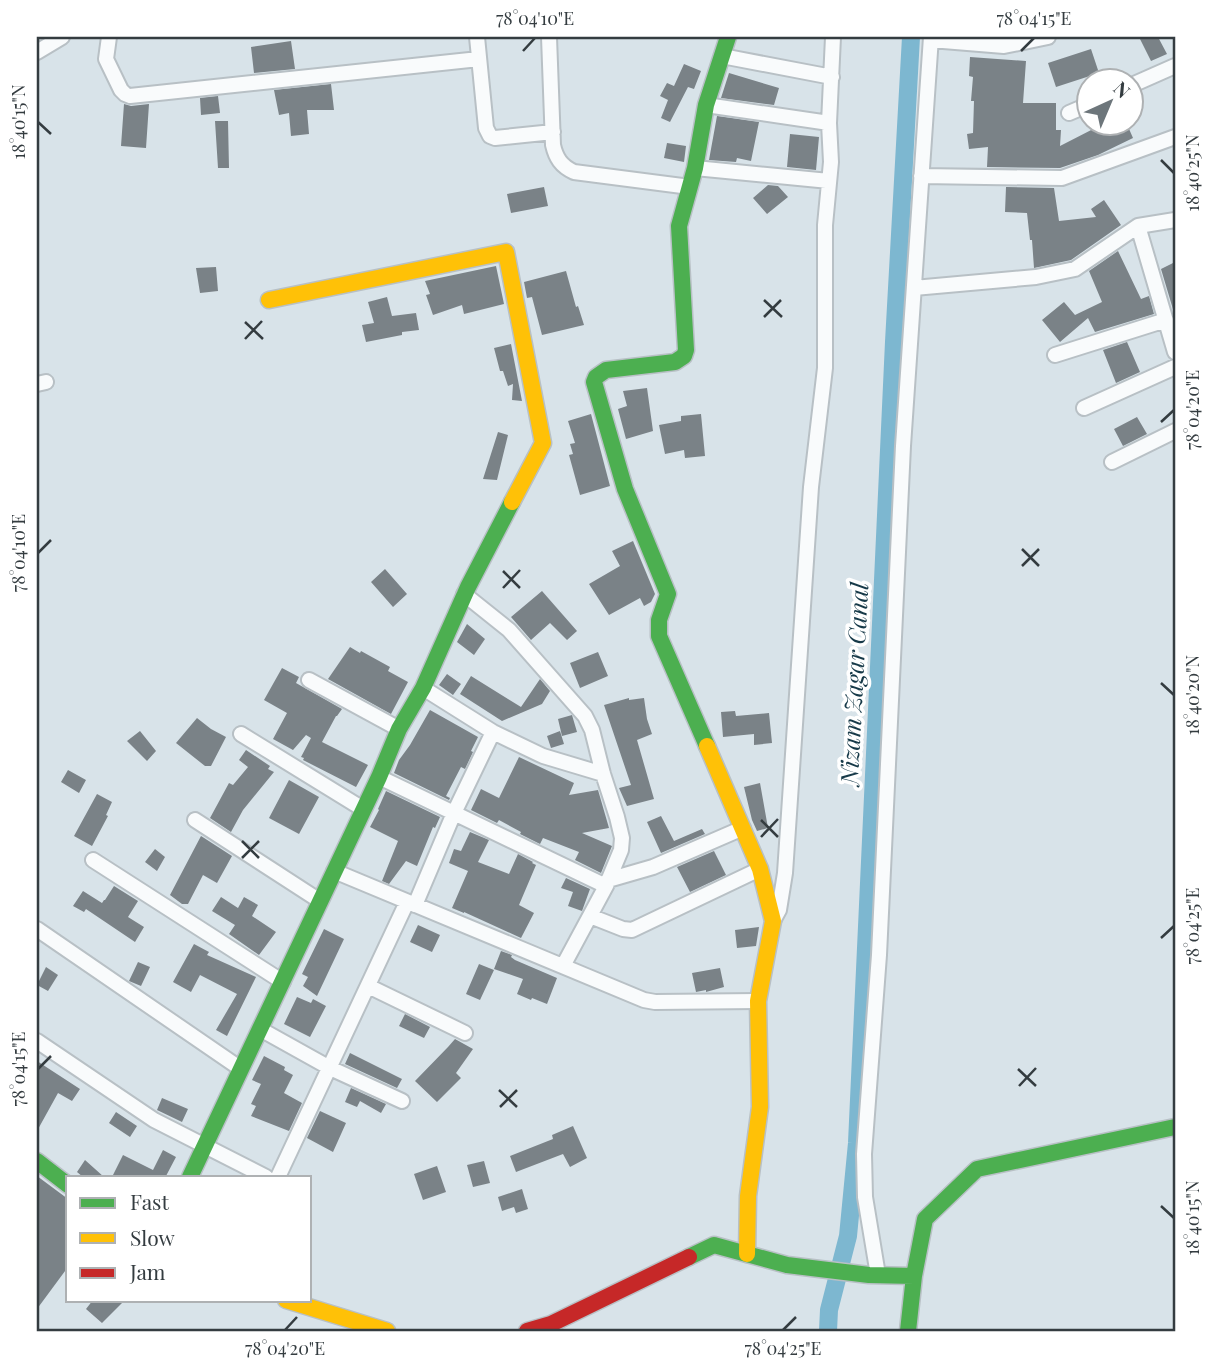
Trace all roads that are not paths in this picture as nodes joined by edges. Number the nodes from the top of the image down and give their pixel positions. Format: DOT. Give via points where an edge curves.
graph roads {
  1 [pos="62,37"];
  2 [pos="109,37"];
  3 [pos="477,37"];
  4 [pos="549,37"];
  5 [pos="728,37"];
  6 [pos="833,37"];
  7 [pos="1048,37"];
  8 [pos="931,38"];
  9 [pos="37,52"];
  10 [pos="722,57"];
  11 [pos="479,60"];
  12 [pos="1175,66"];
  13 [pos="832,77"];
  14 [pos="1146,79"];
  15 [pos="706,105"];
  16 [pos="1076,110"];
  17 [pos="1069,113"];
  18 [pos="828,123"];
  19 [pos="553,132"];
  20 [pos="1175,137"];
  21 [pos="695,168"];
  22 [pos="921,176"];
  23 [pos="829,181"];
  24 [pos="690,187"];
  25 [pos="1175,220"];
  26 [pos="1138,226"];
  27 [pos="914,288"];
  28 [pos="270,300"];
  29 [pos="1166,320"];
  30 [pos="1175,352"];
  31 [pos="1055,355"];
  32 [pos="1175,367"];
  33 [pos="1084,408"];
  34 [pos="1175,431"];
  35 [pos="1112,462"];
  36 [pos="464,594"];
  37 [pos="309,680"];
  38 [pos="423,688"];
  39 [pos="399,729"];
  40 [pos="492,732"];
  41 [pos="241,734"];
  42 [pos="603,774"];
  43 [pos="379,776"];
  44 [pos="363,809"];
  45 [pos="454,813"];
  46 [pos="195,820"];
  47 [pos="743,828"];
  48 [pos="93,860"];
  49 [pos="760,869"];
  50 [pos="334,871"];
  51 [pos="607,883"];
  52 [pos="320,901"];
  53 [pos="411,903"];
  54 [pos="590,916"];
  55 [pos="773,921"];
  56 [pos="37,929"];
  57 [pos="563,966"];
  58 [pos="283,982"];
  59 [pos="369,986"];
  60 [pos="758,1000"];
  61 [pos="260,1029"];
  62 [pos="465,1033"];
  63 [pos="37,1041"];
  64 [pos="330,1068"];
  65 [pos="241,1069"];
  66 [pos="402,1101"];
  67 [pos="1175,1127"];
  68 [pos="204,1147"];
  69 [pos="37,1161"];
  70 [pos="190,1176"];
  71 [pos="264,1176"];
  72 [pos="278,1176"];
  73 [pos="66,1183"];
  74 [pos="747,1254"];
  75 [pos="873,1275"];
  76 [pos="914,1276"];
  77 [pos="293,1302"];
  78 [pos="387,1331"];
  79 [pos="527,1331"];
  80 [pos="908,1331"];
  1 -- 9 [label="street"];
  2 -- 11 [label="street" via="106,59 121,90 130,96"];
  3 -- 11 [label="street"];
  4 -- 19 [label="street"];
  5 -- 10 [label="street"];
  6 -- 13 [label="street"];
  7 -- 8 [label="street" via="1004,46"];
  8 -- 22 [label="street"];
  10 -- 13 [label="street"];
  10 -- 15 [label="street"];
  11 -- 19 [label="street" via="486,128 491,136"];
  12 -- 14 [label="street"];
  13 -- 18 [label="street"];
  15 -- 18 [label="street"];
  15 -- 21 [label="street"];
  16 -- 17 [label="street"];
  18 -- 23 [label="street"];
  19 -- 24 [label="street" via="559,160 574,172"];
  20 -- 22 [label="street" via="1062,178"];
  21 -- 23 [label="street"];
  21 -- 24 [label="street"];
  22 -- 27 [label="street"];
  23 -- 55 [label="street" via="824,376 811,487 785,873"];
  24 -- 47 [label="street" via="679,226 684,356 675,362 606,370 594,382 625,489 668,594 660,614 659,636"];
  25 -- 26 [label="street"];
  26 -- 27 [label="street" via="1075,269"];
  26 -- 29 [label="street"];
  27 -- 75 [label="street" via="864,1167"];
  28 -- 36 [label="street" via="506,252 543,443"];
  29 -- 30 [label="street"];
  29 -- 31 [label="street"];
  32 -- 33 [label="street"];
  34 -- 35 [label="street"];
  36 -- 38 [label="street"];
  36 -- 42 [label="street" via="509,630 586,716"];
  37 -- 39 [label="street"];
  38 -- 39 [label="street"];
  38 -- 40 [label="street"];
  39 -- 43 [label="street"];
  40 -- 42 [label="street" via="543,756"];
  40 -- 45 [label="street"];
  41 -- 44 [label="street"];
  42 -- 51 [label="street" via="622,838"];
  43 -- 44 [label="street"];
  43 -- 45 [label="street"];
  44 -- 50 [label="street"];
  45 -- 51 [label="street"];
  45 -- 53 [label="street"];
  46 -- 52 [label="street"];
  47 -- 49 [label="street"];
  47 -- 51 [label="street"];
  48 -- 58 [label="street"];
  49 -- 54 [label="street" via="632,930"];
  49 -- 55 [label="street"];
  50 -- 52 [label="street"];
  50 -- 53 [label="street"];
  51 -- 54 [label="street"];
  52 -- 58 [label="street"];
  53 -- 57 [label="street"];
  53 -- 59 [label="street"];
  54 -- 57 [label="street"];
  55 -- 60 [label="street"];
  56 -- 65 [label="street"];
  57 -- 60 [label="street" via="648,1001"];
  58 -- 61 [label="street"];
  59 -- 62 [label="street"];
  59 -- 64 [label="street"];
  60 -- 74 [label="street" via="760,1107 747,1203"];
  61 -- 64 [label="street"];
  61 -- 65 [label="street"];
  63 -- 68 [label="street" via="150,1117"];
  64 -- 66 [label="street"];
  64 -- 72 [label="street"];
  65 -- 68 [label="street"];
  67 -- 76 [label="street" via="977,1170 925,1219"];
  68 -- 70 [label="street"];
  68 -- 71 [label="street"];
  69 -- 73 [label="street"];
  74 -- 75 [label="street" via="787,1265"];
  74 -- 79 [label="street" via="713,1245 551,1324"];
  75 -- 76 [label="street"];
  76 -- 80 [label="street"];
  77 -- 78 [label="street"];
}
